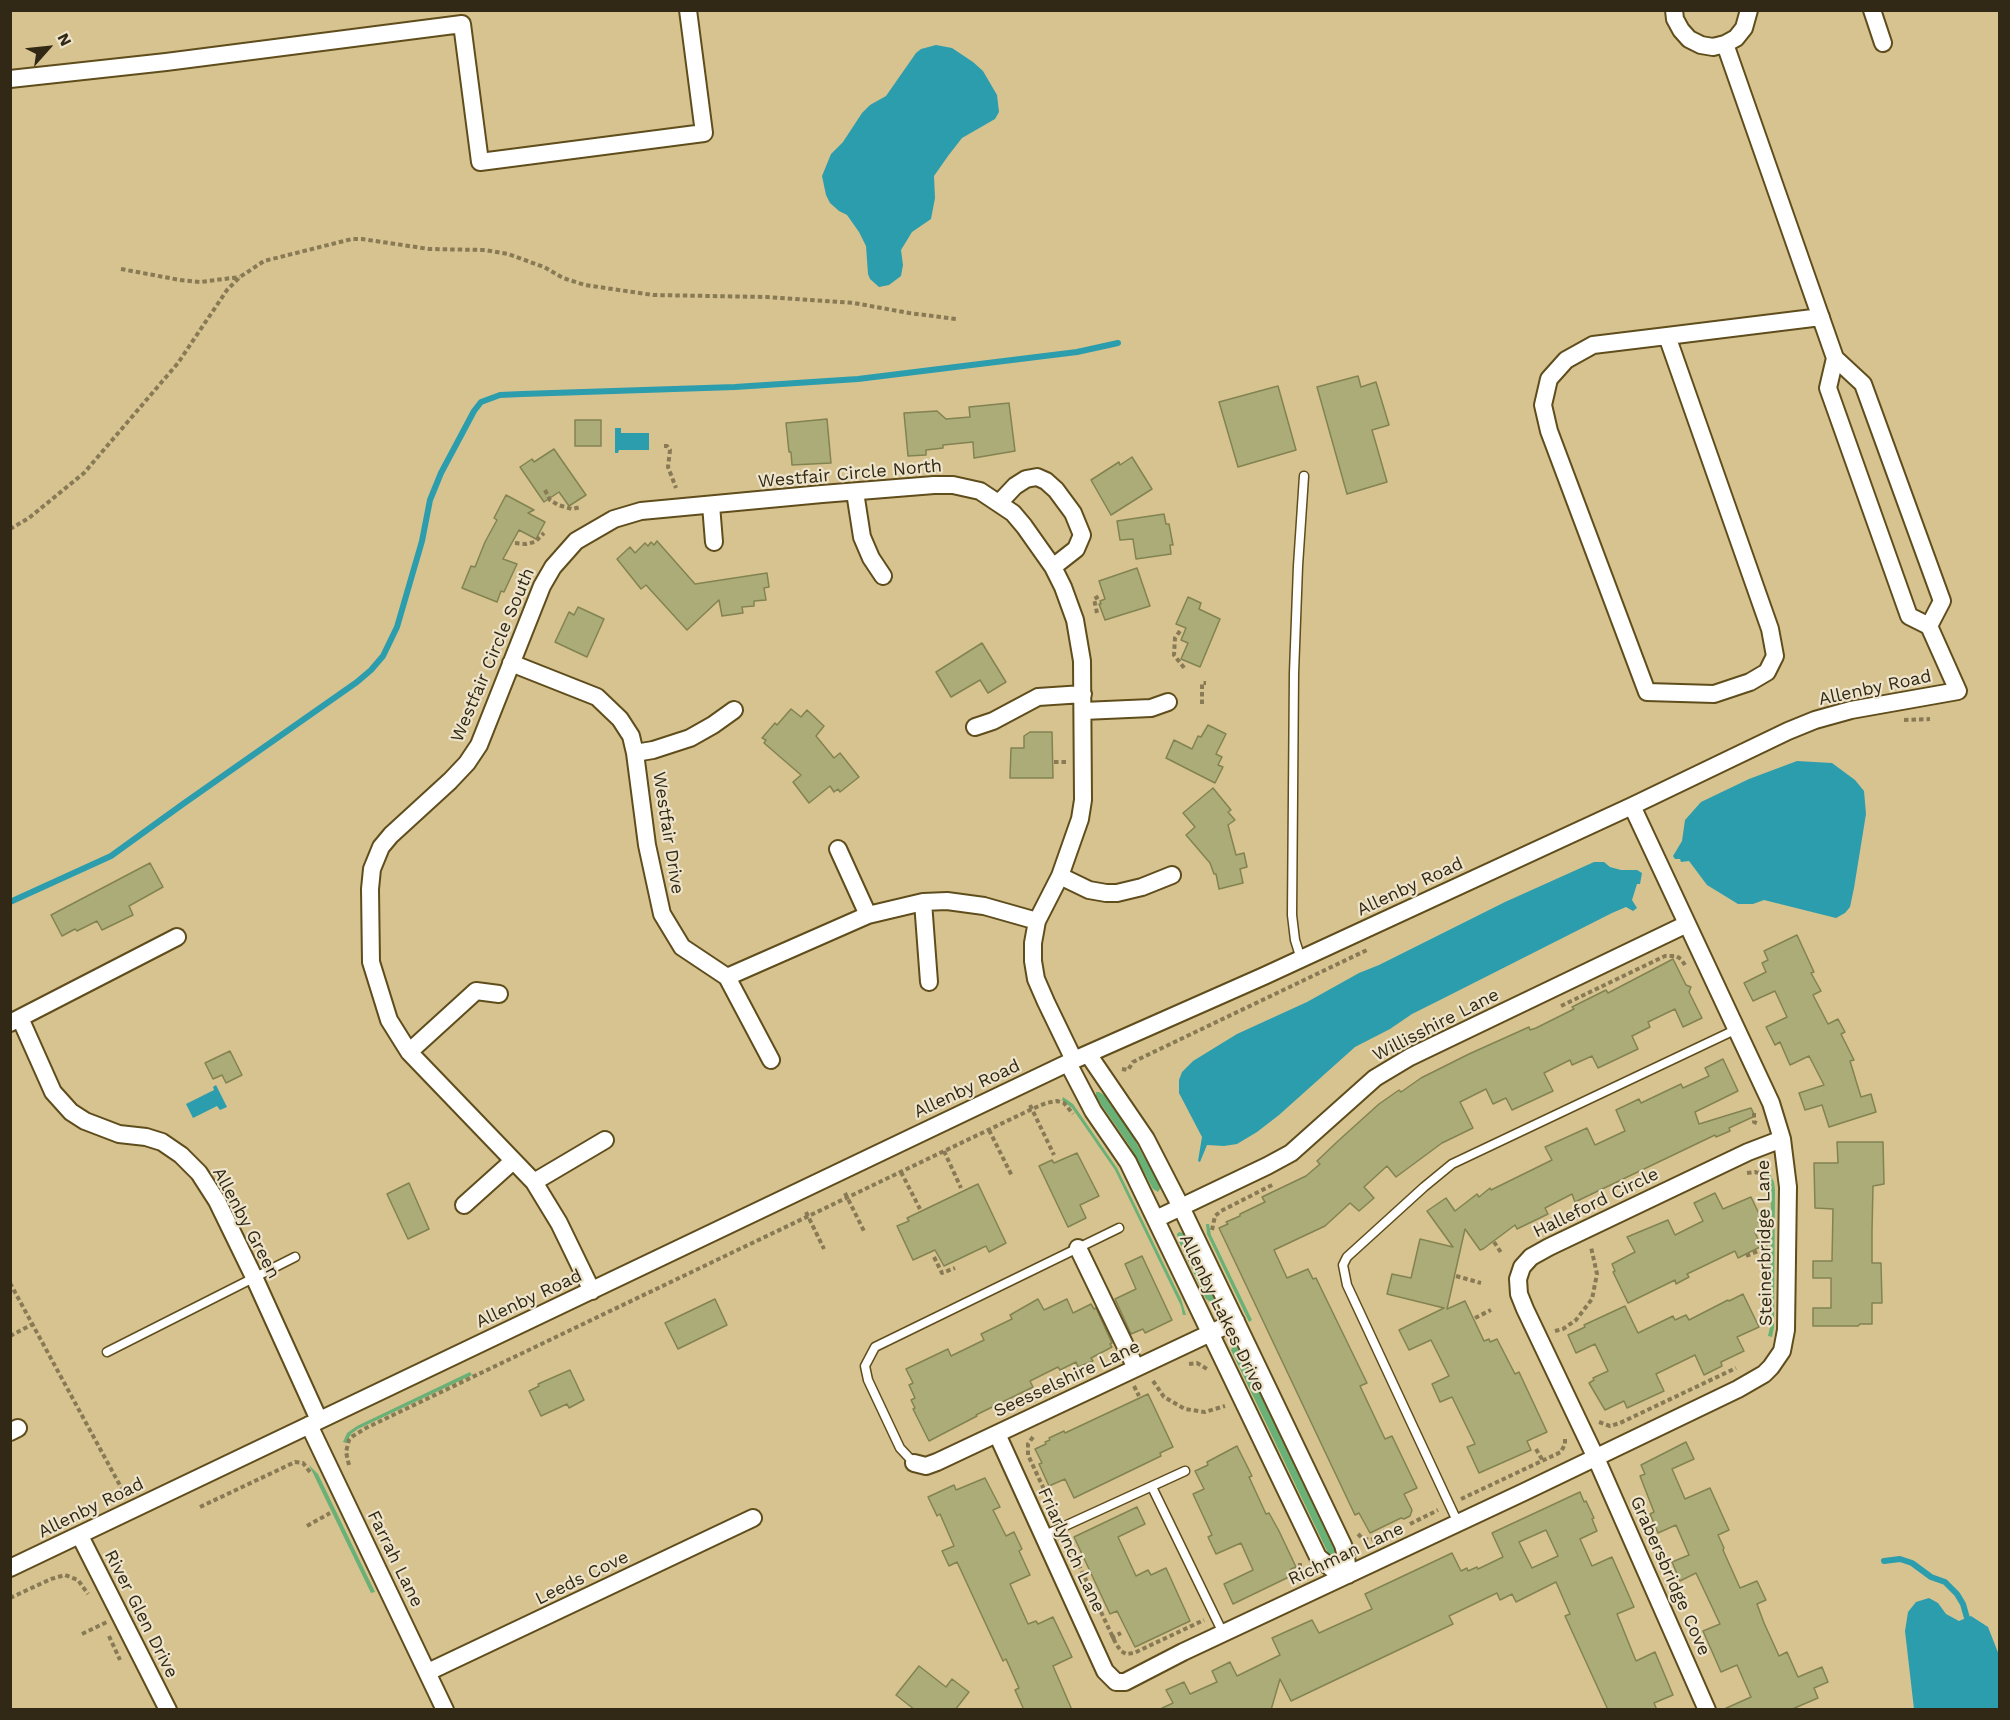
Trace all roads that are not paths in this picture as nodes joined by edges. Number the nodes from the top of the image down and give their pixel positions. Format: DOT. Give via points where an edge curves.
graph roads {
  1 [pos="688,10"];
  2 [pos="1674,10"];
  3 [pos="1749,10"];
  4 [pos="1872,10"];
  5 [pos="1883,43"];
  6 [pos="1725,44"];
  7 [pos="10,79"];
  8 [pos="1821,317"];
  9 [pos="1667,336"];
  10 [pos="1835,358"];
  11 [pos="1304,476"];
  12 [pos="855,492"];
  13 [pos="999,503"];
  14 [pos="711,505"];
  15 [pos="714,542"];
  16 [pos="1053,567"];
  17 [pos="883,576"];
  18 [pos="1929,626"];
  19 [pos="511,663"];
  20 [pos="1083,694"];
  21 [pos="1168,702"];
  22 [pos="734,710"];
  23 [pos="1083,711"];
  24 [pos="975,727"];
  25 [pos="635,753"];
  26 [pos="1632,806"];
  27 [pos="838,849"];
  28 [pos="1172,875"];
  29 [pos="1060,876"];
  30 [pos="923,902"];
  31 [pos="868,915"];
  32 [pos="1037,921"];
  33 [pos="1687,924"];
  34 [pos="177,937"];
  35 [pos="1301,959"];
  36 [pos="728,977"];
  37 [pos="929,982"];
  38 [pos="499,994"];
  39 [pos="15,1021"];
  40 [pos="1737,1029"];
  41 [pos="409,1052"];
  42 [pos="1076,1059"];
  43 [pos="771,1060"];
  44 [pos="1782,1139"];
  45 [pos="605,1140"];
  46 [pos="513,1161"];
  47 [pos="534,1182"];
  48 [pos="464,1205"];
  49 [pos="1181,1207"];
  50 [pos="1156,1219"];
  51 [pos="1119,1228"];
  52 [pos="1078,1248"];
  53 [pos="294,1257"];
  54 [pos="254,1277"];
  55 [pos="592,1291"];
  56 [pos="1236,1321"];
  57 [pos="1210,1333"];
  58 [pos="107,1352"];
  59 [pos="1135,1376"];
  60 [pos="314,1423"];
  61 [pos="997,1434"];
  62 [pos="1596,1458"];
  63 [pos="914,1463"];
  64 [pos="1185,1471"];
  65 [pos="1152,1487"];
  66 [pos="753,1518"];
  67 [pos="1458,1523"];
  68 [pos="80,1536"];
  69 [pos="1043,1536"];
  70 [pos="10,1568"];
  71 [pos="1345,1576"];
  72 [pos="1223,1634"];
  73 [pos="428,1672"];
  74 [pos="1113,1681"];
  75 [pos="168,1710"];
  76 [pos="445,1710"];
  77 [pos="1707,1710"];
  1 -- 7 [label="street" via="704,133 480,162 462,24"];
  2 -- 6 [label="street" via="1675,19 1689,39 1701,45"];
  3 -- 6 [label="street" via="1744,28"];
  4 -- 5 [label="street"];
  6 -- 8 [label="street"];
  8 -- 9 [label="street"];
  8 -- 10 [label="street"];
  9 -- 9 [label="street" via="1593,345 1566,360 1549,379 1543,405 1549,431 1647,692 1714,694 1767,672 1775,656 1770,629"];
  10 -- 18 [label="street" via="1828,388 1909,616"];
  10 -- 18 [label="street" via="1863,384 1942,601"];
  11 -- 35 [label="lane" via="1294,673 1292,903"];
  12 -- 13 [label="street, Westfair Circle North" via="953,485 980,491"];
  12 -- 14 [label="street, Westfair Circle North"];
  12 -- 17 [label="street" via="862,537"];
  13 -- 16 [label="street, Westfair Circle North" via="1024,526"];
  13 -- 16 [label="street" via="1026,479 1037,477 1056,490 1073,513 1082,535 1077,549"];
  14 -- 15 [label="street"];
  14 -- 19 [label="street, Westfair Circle South" via="626,514 576,541 547,576"];
  16 -- 20 [label="street, Westfair Circle North" via="1070,602 1078,634"];
  18 -- 26 [label="street, Allenby Road" via="1958,691 1824,717"];
  19 -- 25 [label="street, Westfair Drive" via="597,697 620,719 631,736"];
  19 -- 41 [label="street, Westfair Circle South" via="479,745 467,763 391,835 372,869 371,962 389,1020"];
  20 -- 23 [label="street, Westfair Circle North"];
  20 -- 24 [label="street" via="1038,697"];
  21 -- 23 [label="street" via="1151,708"];
  22 -- 25 [label="street" via="690,738"];
  23 -- 29 [label="street, Westfair Circle North" via="1083,800"];
  25 -- 36 [label="street, Westfair Drive" via="647,845 662,914 682,947"];
  26 -- 33 [label="street, Steinerbridge Lane"];
  26 -- 35 [label="street, Allenby Road"];
  27 -- 31 [label="street"];
  28 -- 29 [label="street" via="1118,893 1089,890"];
  29 -- 32 [label="street, Westfair Circle North"];
  30 -- 31 [label="street"];
  30 -- 32 [label="street" via="984,906"];
  30 -- 37 [label="street"];
  31 -- 36 [label="street"];
  32 -- 42 [label="street, Westfair Circle North" via="1033,943 1036,979"];
  33 -- 40 [label="street, Steinerbridge Lane"];
  33 -- 49 [label="street, Willisshire Lane" via="1401,1062 1375,1078 1291,1153"];
  34 -- 39 [label="street, Allenby Green"];
  35 -- 42 [label="street, Allenby Road"];
  36 -- 43 [label="street"];
  38 -- 41 [label="street" via="476,991"];
  39 -- 54 [label="street, Allenby Green" via="53,1092 71,1112 119,1134 162,1142 200,1173"];
  40 -- 44 [label="street, Steinerbridge Lane" via="1772,1102"];
  40 -- 67 [label="lane" via="1452,1164 1347,1257 1343,1265 1347,1285"];
  41 -- 46 [label="street, Westfair Circle South"];
  42 -- 49 [label="street, Allenby Lakes Drive" via="1146,1139"];
  42 -- 50 [label="street, Allenby Lakes Drive" via="1093,1111 1128,1162"];
  42 -- 55 [label="street, Allenby Road"];
  44 -- 62 [label="street, Steinerbridge Lane" via="1788,1187 1786,1330 1780,1355 1755,1380"];
  44 -- 62 [label="street, Halleford Circle" via="1594,1224 1531,1257 1522,1268 1519,1294"];
  45 -- 47 [label="street"];
  46 -- 47 [label="street, Westfair Circle South"];
  46 -- 48 [label="street"];
  47 -- 55 [label="street, Westfair Circle South"];
  49 -- 50 [label="street, Willisshire Lane"];
  49 -- 56 [label="street, Allenby Lakes Drive"];
  50 -- 57 [label="street, Allenby Lakes Drive"];
  51 -- 52 [label="lane"];
  52 -- 59 [label="street"];
  52 -- 63 [label="lane" via="875,1347 865,1366 868,1380 900,1448"];
  53 -- 54 [label="lane"];
  54 -- 58 [label="lane"];
  54 -- 60 [label="street, Allenby Green"];
  55 -- 60 [label="street, Allenby Road"];
  56 -- 57 [label="street, Seesselshire Lane"];
  56 -- 71 [label="street, Allenby Lakes Drive" via="1343,1545"];
  57 -- 59 [label="street, Seesselshire Lane"];
  57 -- 71 [label="street, Allenby Lakes Drive" via="1318,1557"];
  59 -- 61 [label="street, Seesselshire Lane"];
  60 -- 68 [label="street, Allenby Road"];
  60 -- 73 [label="street, Farrah Lane"];
  61 -- 63 [label="street, Seesselshire Lane" via="926,1466"];
  61 -- 69 [label="street, Friarlynch Lane"];
  62 -- 67 [label="street, Richman Lane"];
  62 -- 77 [label="street, Grabersbridge Cove"];
  64 -- 65 [label="lane"];
  65 -- 69 [label="lane"];
  65 -- 72 [label="lane"];
  66 -- 73 [label="street, Leeds Cove"];
  67 -- 71 [label="street, Richman Lane"];
  68 -- 70 [label="street, Allenby Road"];
  68 -- 75 [label="street, River Glen Drive"];
  69 -- 74 [label="street, Friarlynch Lane" via="1104,1671"];
  71 -- 72 [label="street, Richman Lane"];
  72 -- 74 [label="street, Richman Lane" via="1125,1682"];
  73 -- 76 [label="street, Farrah Lane"];
}
